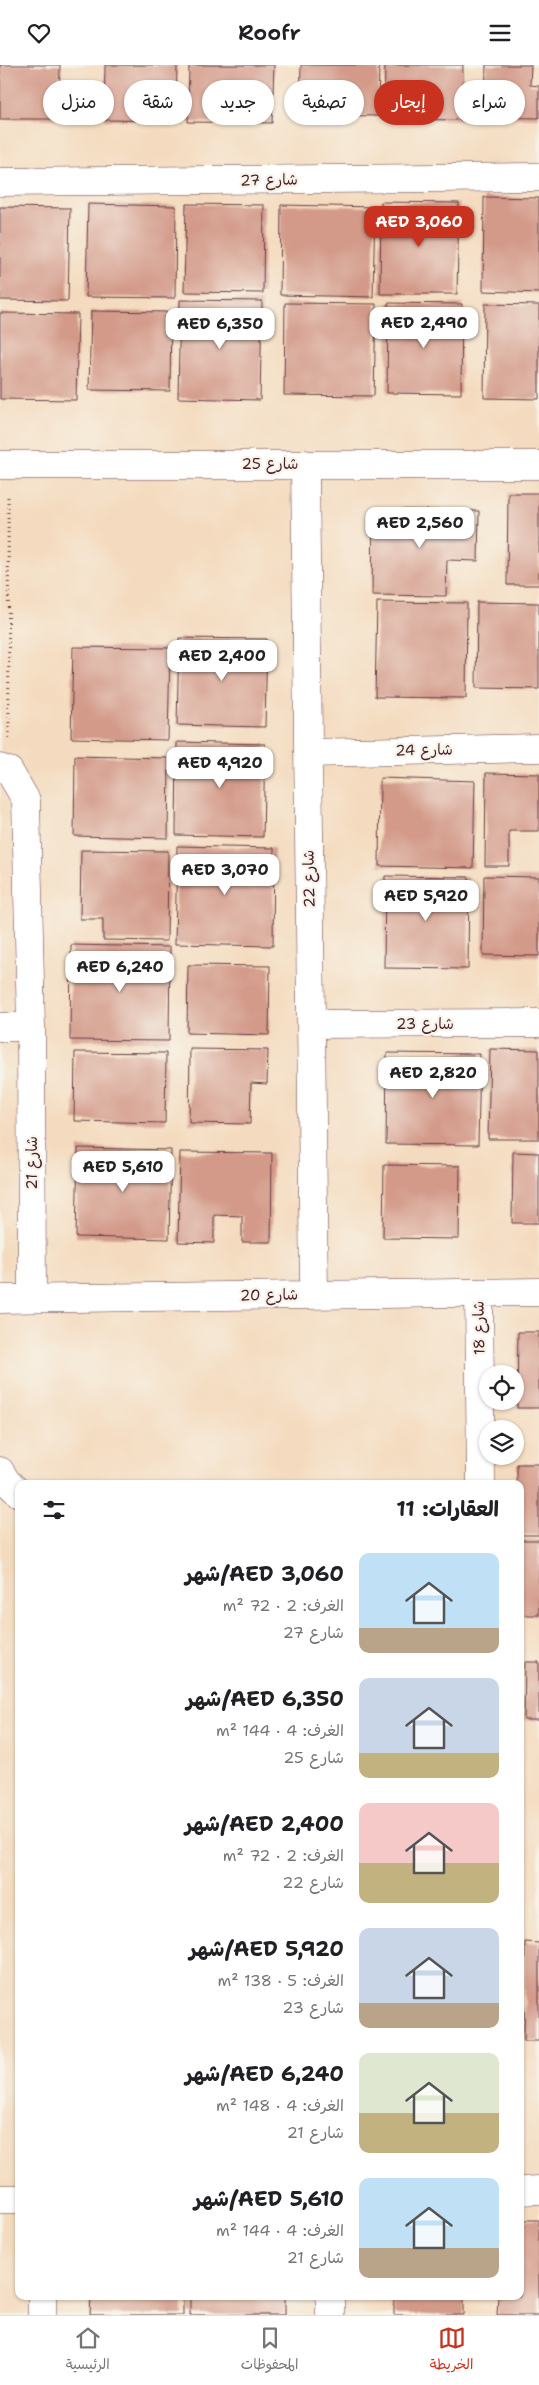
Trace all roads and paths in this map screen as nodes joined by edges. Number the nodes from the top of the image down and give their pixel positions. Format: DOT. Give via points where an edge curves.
graph roads {
  1 [pos="539,177"];
  2 [pos="0,182"];
  3 [pos="305,464"];
  4 [pos="4,465"];
  5 [pos="539,465"];
  6 [pos="539,748"];
  7 [pos="308,753"];
  8 [pos="5,770"];
  9 [pos="539,1023"];
  10 [pos="311,1024"];
  11 [pos="0,1027"];
  12 [pos="31,1027"];
  13 [pos="479,1293"];
  14 [pos="539,1293"];
  15 [pos="314,1295"];
  16 [pos="32,1298"];
  17 [pos="0,1299"];
  18 [pos="0,1471"];
  19 [pos="481,1480"];
  20 [pos="15,1489"];
  21 [pos="539,2190"];
  22 [pos="524,2191"];
  23 [pos="0,2199"];
  24 [pos="15,2199"];
  25 [pos="42,2300"];
  26 [pos="330,2300"];
  27 [pos="42,2315"];
  28 [pos="330,2315"];
  1 -- 2 [label="street, شارع 27"];
  3 -- 4 [label="street, شارع 25"];
  3 -- 5 [label="street, شارع 25"];
  3 -- 7 [label="street, شارع 22"];
  4 -- 8 [label="path"];
  6 -- 7 [label="street, شارع 24"];
  7 -- 10 [label="street, شارع 22"];
  8 -- 12 [label="street, شارع 21" via="26,800"];
  9 -- 10 [label="street, شارع 23"];
  10 -- 15 [label="street, شارع 22"];
  11 -- 12 [label="street"];
  12 -- 16 [label="street, شارع 21"];
  13 -- 14 [label="street, شارع 20"];
  13 -- 15 [label="street, شارع 20"];
  13 -- 19 [label="street, شارع 18"];
  15 -- 16 [label="street, شارع 20"];
  16 -- 17 [label="street, شارع 20"];
  18 -- 20 [label="street"];
  21 -- 22 [label="street"];
  23 -- 24 [label="street"];
  25 -- 27 [label="street"];
  26 -- 28 [label="street"];
}
